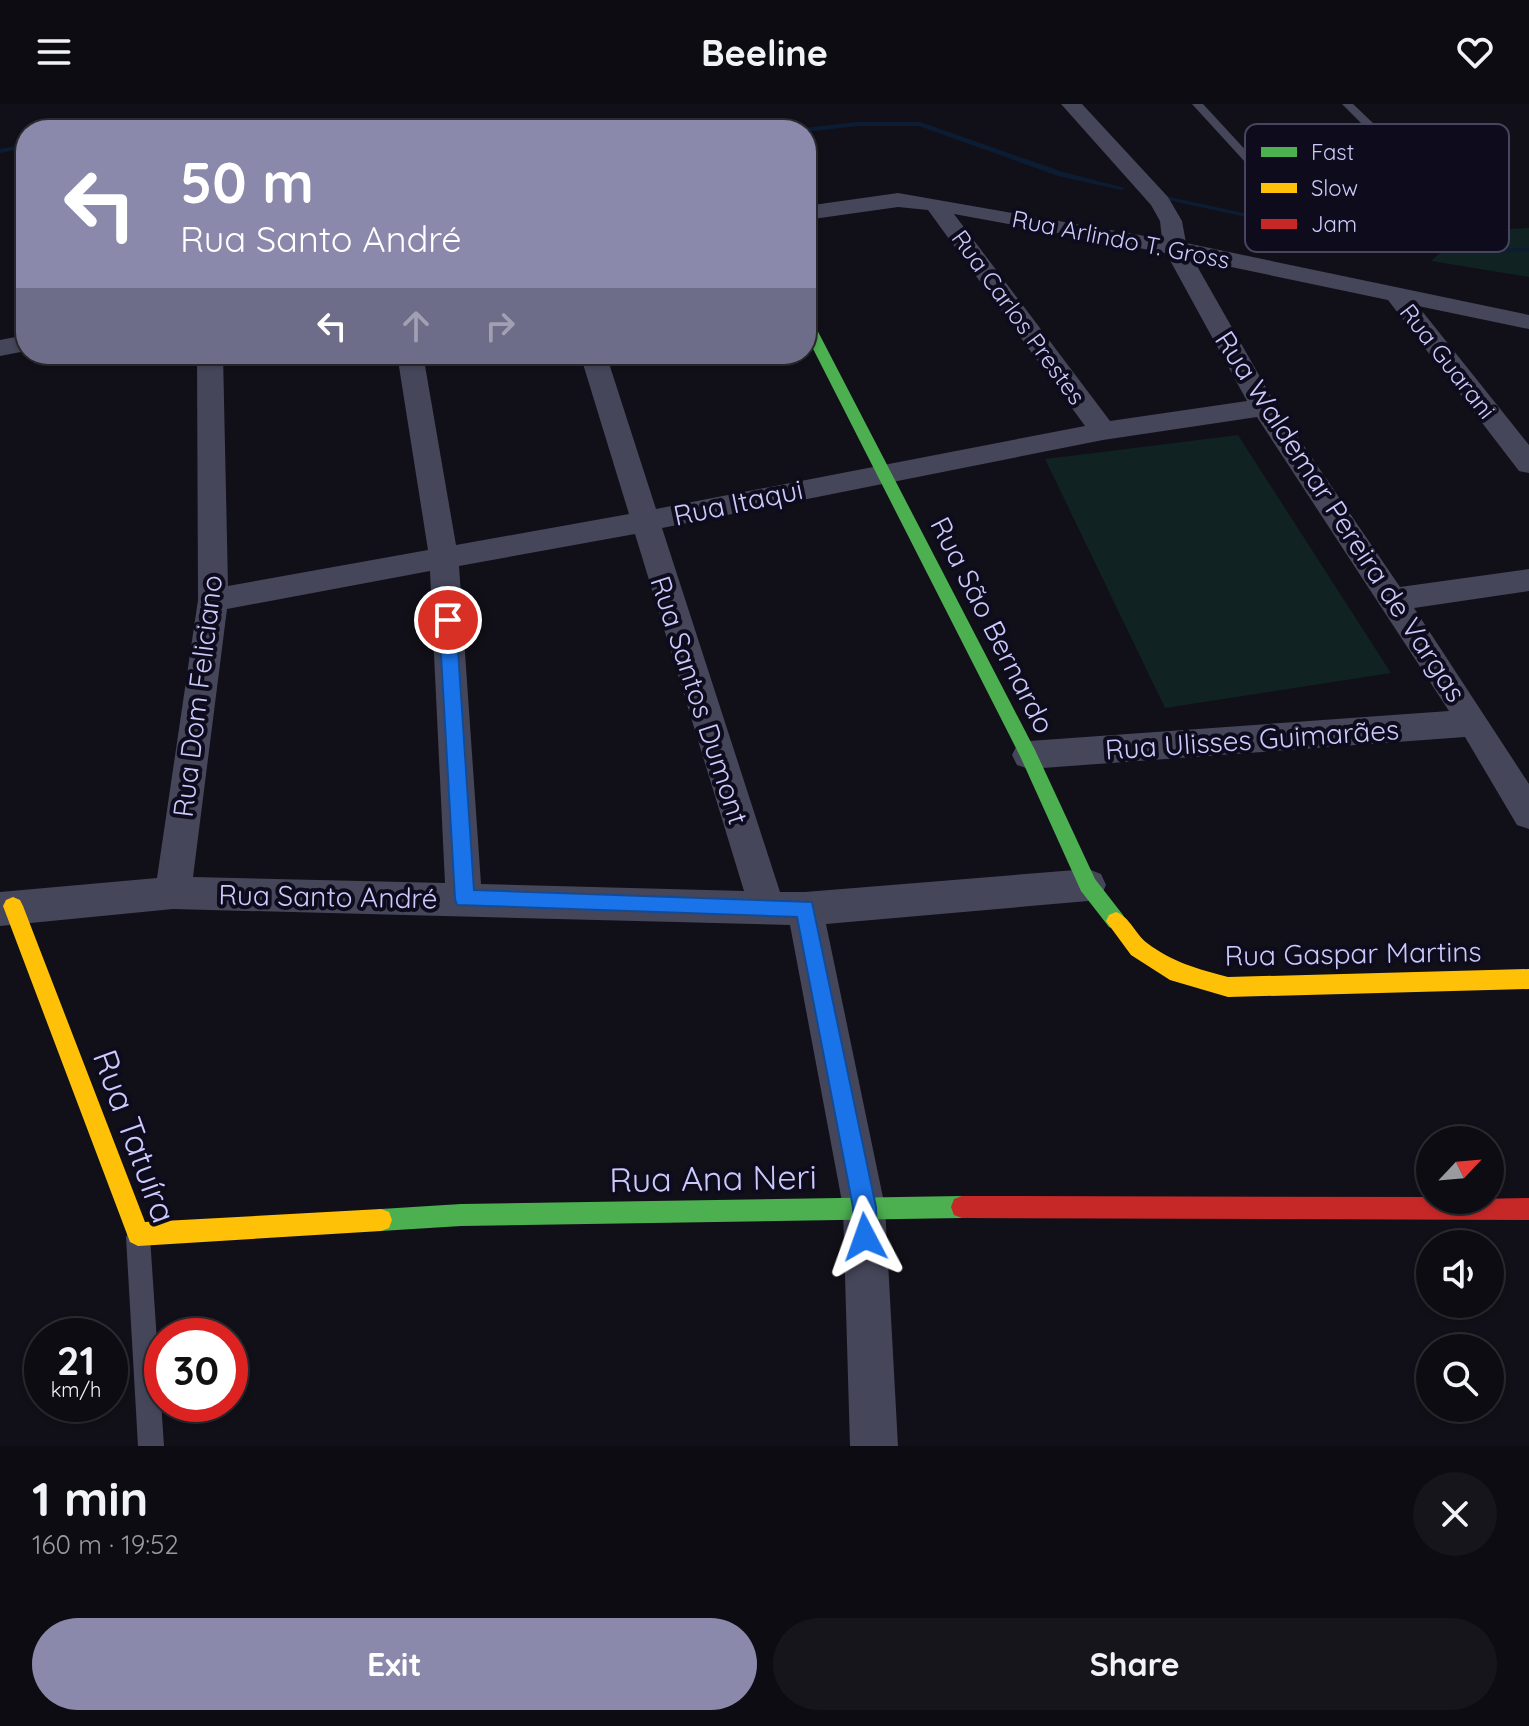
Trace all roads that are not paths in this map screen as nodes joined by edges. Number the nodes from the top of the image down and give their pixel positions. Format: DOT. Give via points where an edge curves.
graph roads {
  1 [pos="1071,104"];
  2 [pos="1197,104"];
  3 [pos="1347,104"];
  4 [pos="1368,124"];
  5 [pos="1245,156"];
  6 [pos="935,204"];
  7 [pos="816,212"];
  8 [pos="1175,248"];
  9 [pos="1396,294"];
  10 [pos="1529,322"];
  11 [pos="816,342"];
  12 [pos="210,364"];
  13 [pos="412,364"];
  14 [pos="596,364"];
  15 [pos="1264,407"];
  16 [pos="1103,431"];
  17 [pos="1529,464"];
  18 [pos="882,473"];
  19 [pos="643,522"];
  20 [pos="444,558"];
  21 [pos="1529,580"];
  22 [pos="213,600"];
  23 [pos="1392,600"];
  24 [pos="1474,723"];
  25 [pos="1029,755"];
  26 [pos="1529,814"];
  27 [pos="1088,885"];
  28 [pos="173,893"];
  29 [pos="464,899"];
  30 [pos="7,907"];
  31 [pos="786,908"];
  32 [pos="1138,948"];
  33 [pos="1529,979"];
  34 [pos="864,1207"];
  35 [pos="1529,1209"];
  36 [pos="138,1234"];
  37 [pos="151,1446"];
  38 [pos="874,1446"];
  1 -- 8 [label="street, Rua Waldemar Pereira de Vargas" via="1160,202 1171,221"];
  2 -- 5 [label="lane"];
  3 -- 4 [label="lane"];
  6 -- 7 [label="street, Rua Arlindo T. Gross" via="898,200"];
  6 -- 8 [label="street, Rua Arlindo T. Gross"];
  6 -- 16 [label="street, Rua Carlos Prestes"];
  8 -- 9 [label="street, Rua Arlindo T. Gross"];
  8 -- 15 [label="street, Rua Waldemar Pereira de Vargas"];
  9 -- 10 [label="street, Rua Arlindo T. Gross"];
  9 -- 17 [label="street, Rua Guarani"];
  11 -- 18 [label="street, Rua São Bernardo"];
  12 -- 22 [label="street, Rua Dom Feliciano"];
  13 -- 20 [label="street"];
  14 -- 19 [label="street, Rua Santos Dumont"];
  15 -- 16 [label="street, Rua Itaqui"];
  15 -- 23 [label="street, Rua Waldemar Pereira de Vargas"];
  16 -- 18 [label="street, Rua Itaqui"];
  18 -- 19 [label="street, Rua Itaqui"];
  18 -- 25 [label="street, Rua São Bernardo"];
  19 -- 20 [label="street, Rua Itaqui"];
  19 -- 31 [label="street, Rua Santos Dumont"];
  20 -- 22 [label="street, Rua Itaqui"];
  20 -- 29 [label="street"];
  21 -- 23 [label="street"];
  22 -- 28 [label="street, Rua Dom Feliciano"];
  23 -- 24 [label="street, Rua Waldemar Pereira de Vargas"];
  24 -- 25 [label="street, Rua Ulisses Guimarães"];
  24 -- 26 [label="street, Rua Waldemar Pereira de Vargas"];
  25 -- 27 [label="street, Rua São Bernardo"];
  27 -- 31 [label="street, Rua Santo André"];
  27 -- 32 [label="street, Rua São Bernardo"];
  28 -- 29 [label="street, Rua Santo André"];
  28 -- 30 [label="street, Rua Santo André"];
  29 -- 31 [label="street, Rua Santo André"];
  30 -- 36 [label="street, Rua Tatuíra"];
  31 -- 34 [label="street, Rua Santos Dumont"];
  32 -- 33 [label="street, Rua Gaspar Martins" via="1177,973 1228,987"];
  34 -- 35 [label="street, Rua Ana Neri"];
  34 -- 36 [label="street, Rua Ana Neri" via="461,1215"];
  34 -- 38 [label="street, Rua Santos Dumont"];
  36 -- 37 [label="lane, Rua Tatuíra"];
}
